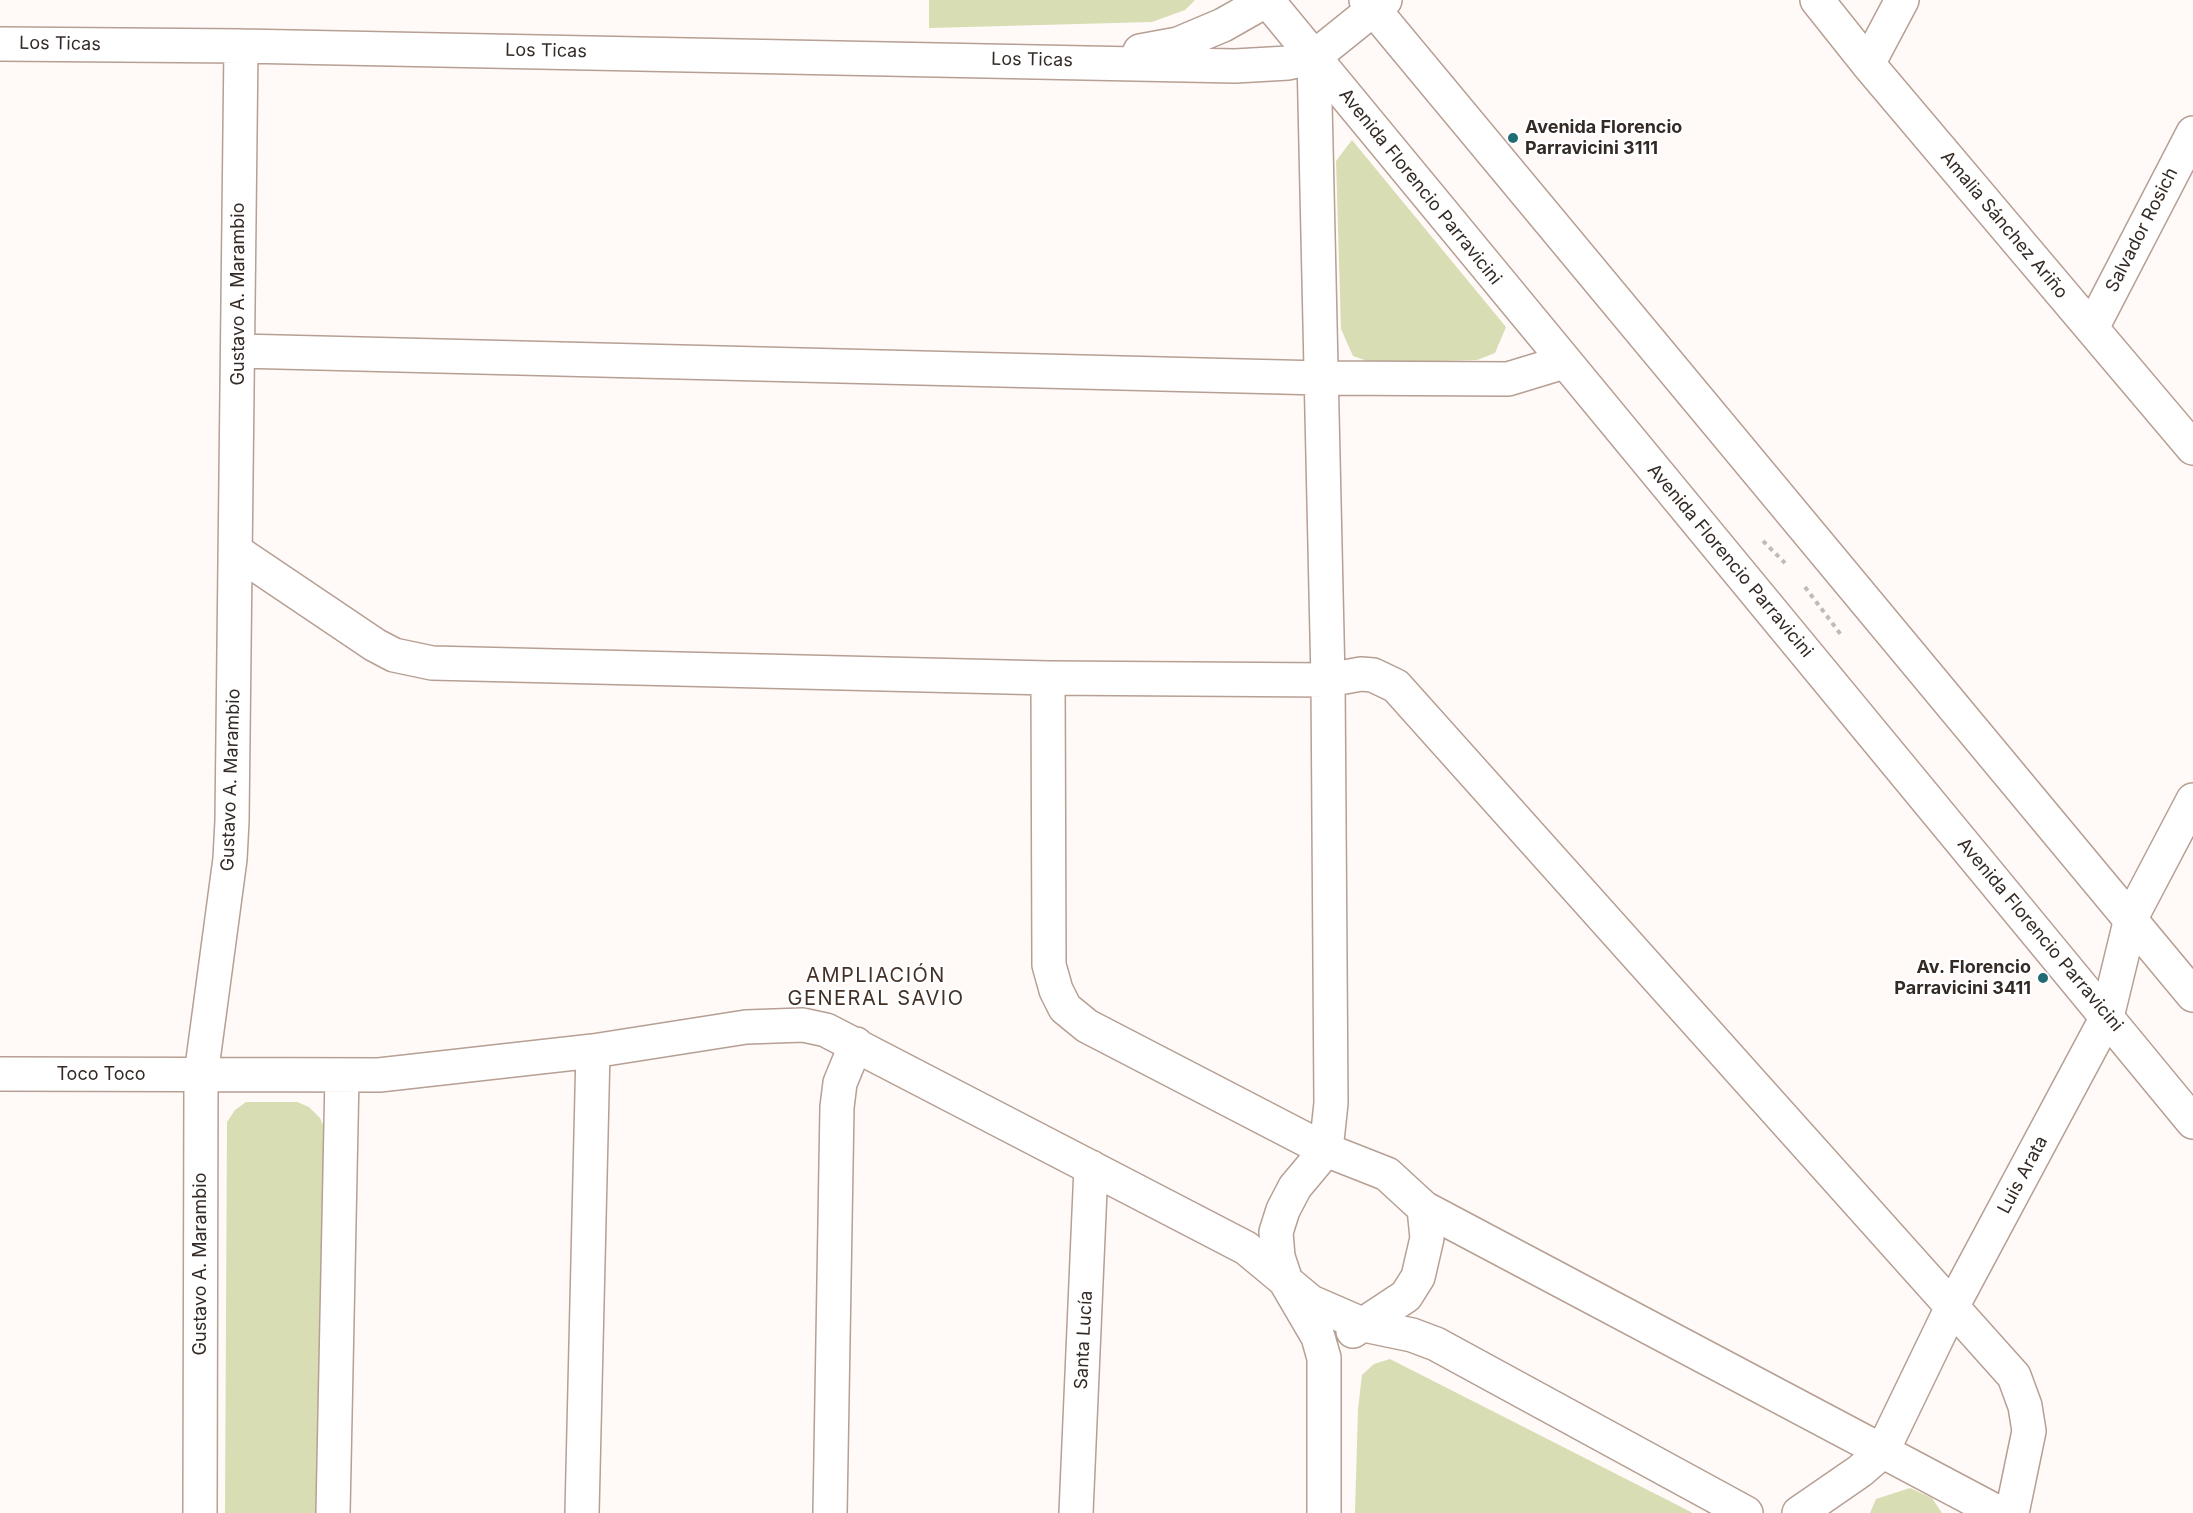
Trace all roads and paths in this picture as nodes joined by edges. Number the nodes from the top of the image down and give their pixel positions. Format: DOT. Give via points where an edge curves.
graph roads {
  1 [pos="1267,0"];
  2 [pos="1817,0"];
  3 [pos="1902,0"];
  4 [pos="1375,3"];
  5 [pos="0,44"];
  6 [pos="241,46"];
  7 [pos="1314,57"];
  8 [pos="1092,61"];
  9 [pos="1868,64"];
  10 [pos="2193,133"];
  11 [pos="2092,328"];
  12 [pos="239,351"];
  13 [pos="1564,362"];
  14 [pos="1322,378"];
  15 [pos="2193,448"];
  16 [pos="237,552"];
  17 [pos="1048,678"];
  18 [pos="1328,680"];
  19 [pos="2193,800"];
  20 [pos="2131,918"];
  21 [pos="2193,995"];
  22 [pos="2108,1017"];
  23 [pos="856,1044"];
  24 [pos="593,1051"];
  25 [pos="0,1074"];
  26 [pos="201,1075"];
  27 [pos="342,1076"];
  28 [pos="2193,1122"];
  29 [pos="1326,1150"];
  30 [pos="1091,1167"];
  31 [pos="1424,1208"];
  32 [pos="1287,1284"];
  33 [pos="1953,1305"];
  34 [pos="1364,1324"];
  35 [pos="1324,1358"];
  36 [pos="1882,1452"];
  37 [pos="200,1513"];
  38 [pos="333,1513"];
  39 [pos="582,1513"];
  40 [pos="830,1513"];
  41 [pos="1076,1513"];
  42 [pos="1324,1513"];
  43 [pos="1746,1513"];
  44 [pos="1799,1513"];
  45 [pos="1999,1513"];
  46 [pos="2012,1513"];
  1 -- 7 [label="street, Avenida Florencio Parravicini"];
  1 -- 8 [label="street, Los Ticas" via="1178,44"];
  2 -- 9 [label="street, Amalia Sánchez Ariño"];
  3 -- 9 [label="street"];
  4 -- 7 [label="street"];
  4 -- 20 [label="street"];
  5 -- 6 [label="street, Los Ticas"];
  6 -- 8 [label="street, Los Ticas"];
  6 -- 12 [label="street, Gustavo A. Marambio"];
  7 -- 8 [label="street, Los Ticas" via="1288,63 1235,66"];
  7 -- 13 [label="street, Avenida Florencio Parravicini"];
  7 -- 14 [label="street"];
  9 -- 11 [label="street, Amalia Sánchez Ariño"];
  10 -- 11 [label="street, Salvador Rosich"];
  11 -- 15 [label="street, Amalia Sánchez Ariño"];
  12 -- 14 [label="street"];
  12 -- 16 [label="street, Gustavo A. Marambio"];
  13 -- 14 [label="street" via="1508,379"];
  13 -- 22 [label="street, Avenida Florencio Parravicini"];
  14 -- 18 [label="street"];
  16 -- 17 [label="street" via="375,645 412,660"];
  16 -- 26 [label="street, Gustavo A. Marambio" via="230,859"];
  17 -- 18 [label="street"];
  17 -- 29 [label="street" via="1049,964 1065,1008 1087,1026"];
  18 -- 29 [label="street" via="1331,1103"];
  18 -- 33 [label="street" via="1373,675 1396,686"];
  19 -- 20 [label="street, Luis Arata"];
  20 -- 21 [label="street"];
  20 -- 22 [label="street, Luis Arata"];
  22 -- 28 [label="street, Avenida Florencio Parravicini"];
  22 -- 33 [label="street, Luis Arata"];
  23 -- 24 [label="street, Toco Toco" via="826,1030 803,1025 696,1034"];
  23 -- 30 [label="street, Toco Toco"];
  23 -- 40 [label="street" via="840,1083 837,1107"];
  24 -- 27 [label="street, Toco Toco"];
  24 -- 39 [label="street"];
  25 -- 26 [label="street, Toco Toco"];
  26 -- 27 [label="street, Toco Toco"];
  26 -- 37 [label="street, Gustavo A. Marambio"];
  27 -- 38 [label="street"];
  29 -- 31 [label="street" via="1387,1174"];
  29 -- 32 [label="street" via="1295,1187 1276,1232 1278,1257"];
  30 -- 32 [label="street, Toco Toco" via="1246,1248"];
  30 -- 41 [label="street, Santa Lucía"];
  31 -- 34 [label="street" via="1427,1238 1418,1277 1406,1296"];
  31 -- 36 [label="street"];
  32 -- 34 [label="street" via="1311,1302"];
  32 -- 35 [label="street" via="1318,1337"];
  33 -- 36 [label="street, Luis Arata"];
  33 -- 46 [label="street" via="2014,1376 2025,1406 2029,1431"];
  34 -- 35 [label="street" via="1333,1344"];
  34 -- 43 [label="street" via="1436,1344"];
  35 -- 42 [label="street"];
  36 -- 44 [label="street, Luis Arata"];
  36 -- 45 [label="street"];
}
